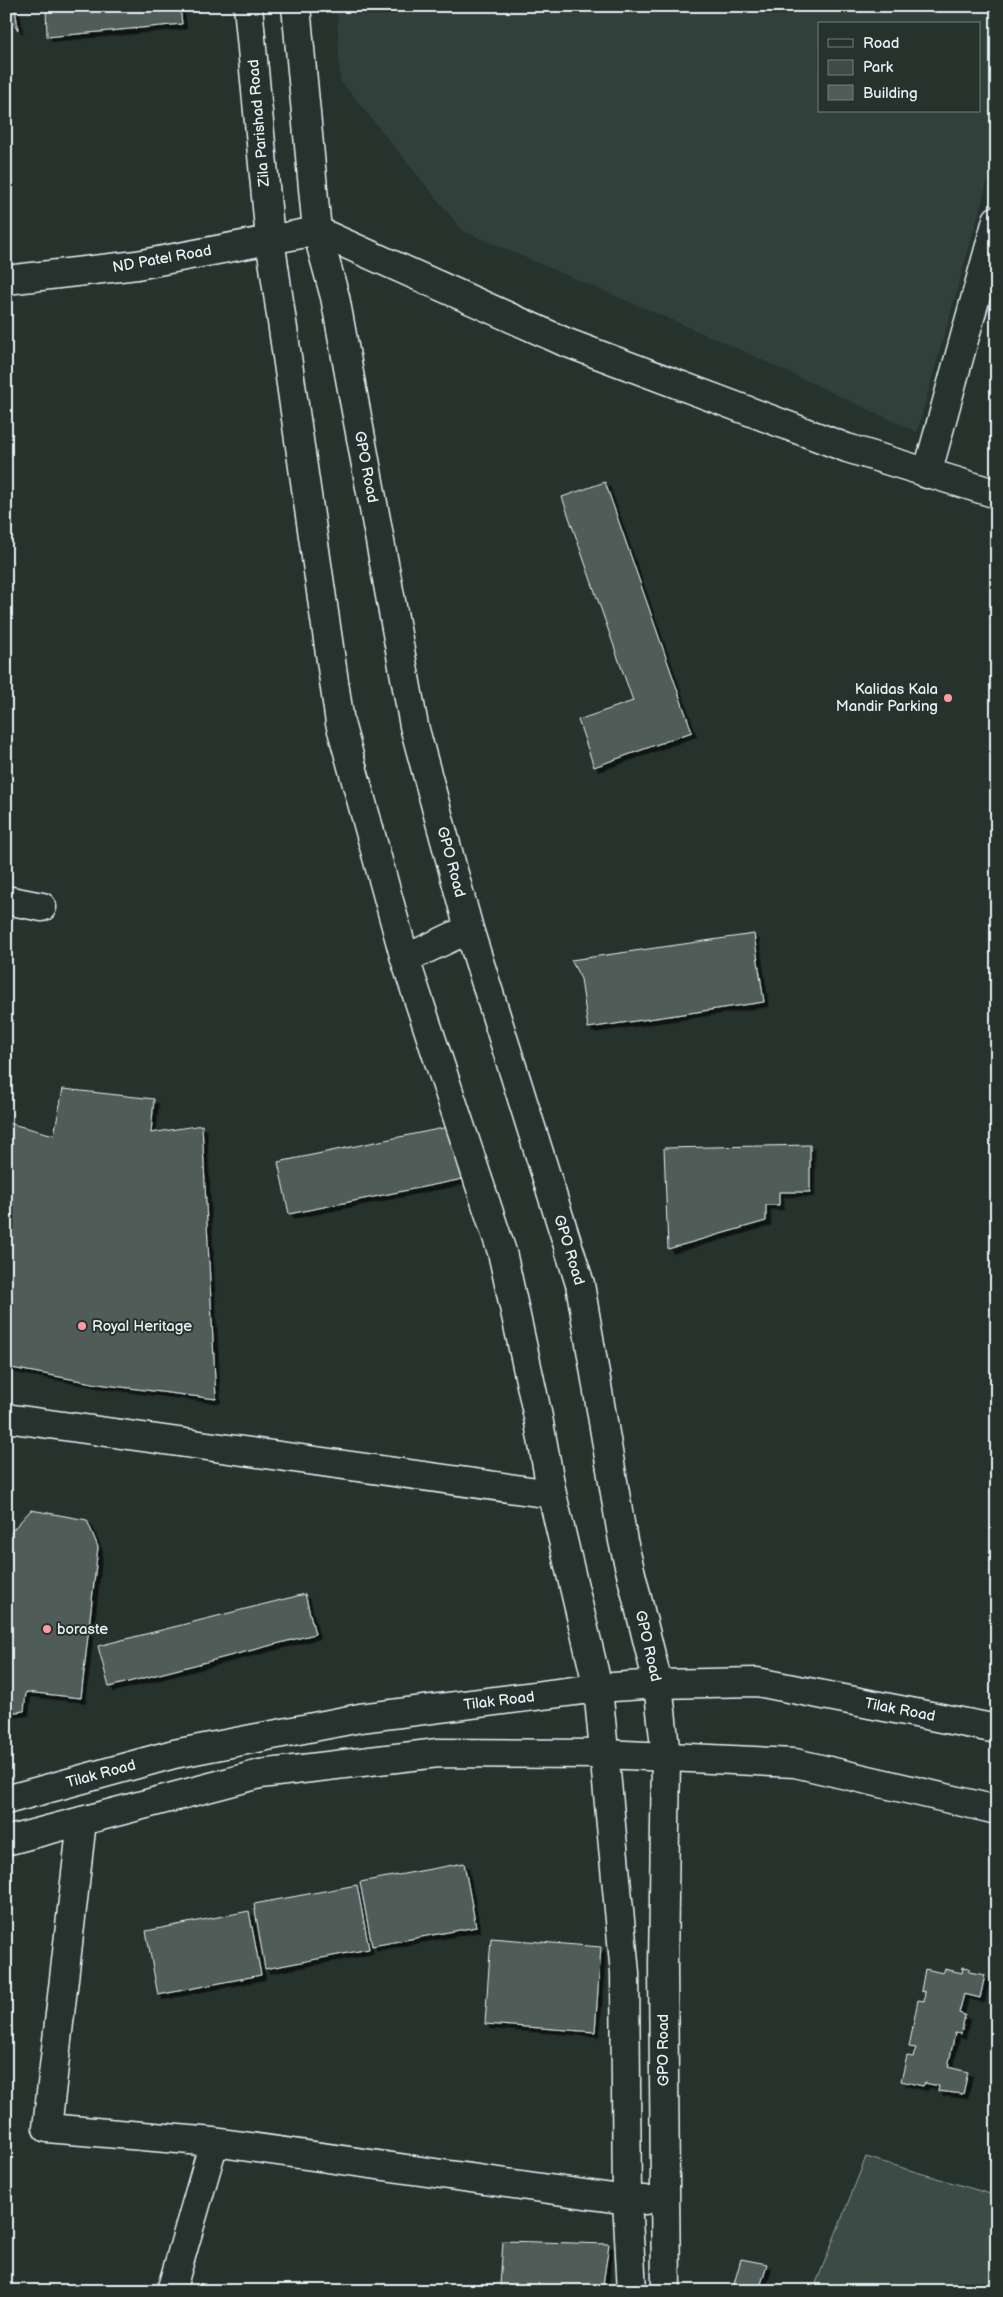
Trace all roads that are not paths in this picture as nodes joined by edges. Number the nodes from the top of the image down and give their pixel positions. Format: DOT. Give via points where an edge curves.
graph roads {
  1 [pos="248,6"];
  2 [pos="296,6"];
  3 [pos="997,220"];
  4 [pos="318,231"];
  5 [pos="270,239"];
  6 [pos="6,280"];
  7 [pos="927,474"];
  8 [pos="997,494"];
  9 [pos="6,900"];
  10 [pos="42,907"];
  11 [pos="468,929"];
  12 [pos="405,960"];
  13 [pos="6,1418"];
  14 [pos="552,1494"];
  15 [pos="658,1684"];
  16 [pos="598,1688"];
  17 [pos="997,1729"];
  18 [pos="604,1754"];
  19 [pos="666,1756"];
  20 [pos="6,1800"];
  21 [pos="997,1810"];
  22 [pos="82,1821"];
  23 [pos="6,1842"];
  24 [pos="663,2051"];
  25 [pos="626,2052"];
  26 [pos="214,2142"];
  27 [pos="627,2200"];
  28 [pos="665,2200"];
  29 [pos="172,2291"];
  30 [pos="632,2291"];
  31 [pos="666,2291"];
  1 -- 5 [label="street, Zila Parishad Road"];
  2 -- 4 [label="street"];
  3 -- 7 [label="street"];
  4 -- 5 [label="street, ND Patel Road"];
  4 -- 7 [label="street" via="565,342 847,448"];
  4 -- 11 [label="street, GPO Road" via="335,297 414,726"];
  5 -- 6 [label="street, ND Patel Road" via="137,265"];
  5 -- 12 [label="street" via="340,724"];
  7 -- 8 [label="street"];
  9 -- 10 [label="street"];
  11 -- 12 [label="street"];
  11 -- 15 [label="street, GPO Road" via="580,1284 623,1541"];
  12 -- 14 [label="street" via="502,1252"];
  13 -- 14 [label="street"];
  14 -- 16 [label="street"];
  15 -- 16 [label="street, Tilak Road"];
  15 -- 17 [label="street, Tilak Road" via="757,1682"];
  15 -- 19 [label="street, GPO Road"];
  16 -- 18 [label="street"];
  16 -- 20 [label="street, Tilak Road" via="360,1718 174,1754"];
  18 -- 19 [label="street"];
  18 -- 22 [label="street" via="438,1753 260,1774"];
  18 -- 25 [label="street" via="625,1974"];
  19 -- 21 [label="street" via="795,1763"];
  19 -- 24 [label="street, GPO Road"];
  22 -- 23 [label="street"];
  22 -- 26 [label="street" via="47,2128"];
  24 -- 25 [label="street"];
  24 -- 28 [label="street, GPO Road"];
  25 -- 27 [label="street"];
  26 -- 27 [label="street"];
  26 -- 29 [label="street"];
  27 -- 28 [label="street"];
  27 -- 30 [label="street"];
  28 -- 31 [label="street, GPO Road"];
}
